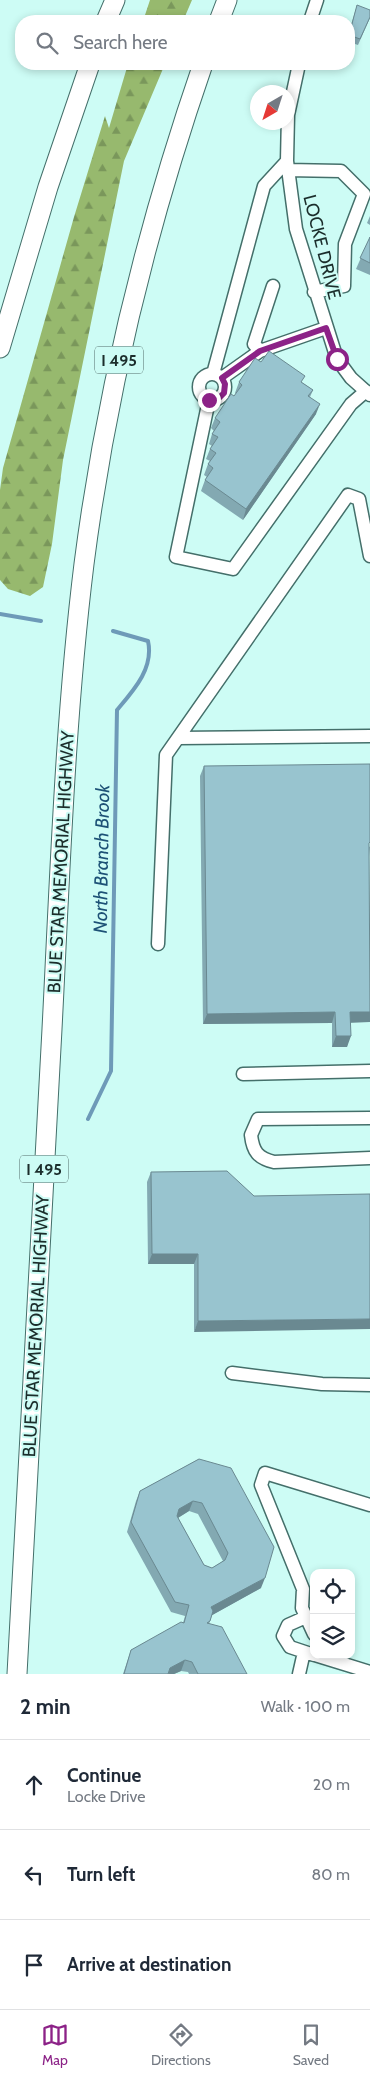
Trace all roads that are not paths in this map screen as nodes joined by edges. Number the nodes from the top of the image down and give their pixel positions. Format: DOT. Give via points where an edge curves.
graph roads {
  1 [pos="115,0"];
  2 [pos="227,0"];
  3 [pos="317,0"];
  4 [pos="109,15"];
  5 [pos="221,15"];
  6 [pos="312,15"];
  7 [pos="88,70"];
  8 [pos="201,70"];
  9 [pos="298,70"];
  10 [pos="287,165"];
  11 [pos="273,286"];
  12 [pos="314,292"];
  13 [pos="326,328"];
  14 [pos="0,348"];
  15 [pos="260,351"];
  16 [pos="218,376"];
  17 [pos="368,393"];
  18 [pos="209,400"];
  19 [pos="370,556"];
  20 [pos="370,736"];
  21 [pos="178,738"];
  22 [pos="158,944"];
  23 [pos="370,1070"];
  24 [pos="243,1074"];
  25 [pos="370,1118"];
  26 [pos="370,1158"];
  27 [pos="232,1373"];
  28 [pos="370,1385"];
  29 [pos="370,1505"];
  30 [pos="306,1617"];
  31 [pos="310,1626"];
  32 [pos="310,1654"];
  33 [pos="311,1659"];
  34 [pos="327,1659"];
  35 [pos="370,1672"];
  36 [pos="17,1674"];
  37 [pos="298,1674"];
  1 -- 4 [label="highway"];
  2 -- 5 [label="highway"];
  3 -- 6 [label="street"];
  7 -- 14 [label="highway" via="48,187"];
  8 -- 36 [label="highway, BLUE STAR MEMORIAL HIGHWAY / I 495" via="161,195 121,351 98,473 79,612 65,779"];
  9 -- 10 [label="street, LOCKE DRIVE" via="288,115"];
  10 -- 12 [label="street, LOCKE DRIVE" via="296,229"];
  10 -- 12 [label="street" via="341,171 364,194 345,244 344,286"];
  10 -- 16 [label="street" via="264,186"];
  11 -- 15 [label="street" via="254,344"];
  12 -- 13 [label="street, LOCKE DRIVE"];
  13 -- 15 [label="street"];
  13 -- 17 [label="street, LOCKE DRIVE" via="337,359"];
  15 -- 16 [label="street"];
  16 -- 18 [label="street" via="225,384 224,393 218,399"];
  16 -- 18 [label="street" via="203,378 199,386 201,394"];
  17 -- 18 [label="street" via="351,404 233,569 176,557"];
  19 -- 21 [label="street" via="359,499 348,495"];
  20 -- 21 [label="street"];
  21 -- 22 [label="street" via="166,755"];
  23 -- 24 [label="street"];
  25 -- 26 [label="street" via="258,1120 251,1135 256,1154 274,1162"];
  27 -- 28 [label="street" via="322,1384"];
  29 -- 30 [label="street" via="265,1473 262,1478 261,1485 304,1589 302,1608"];
  30 -- 31 [label="street"];
  30 -- 32 [label="street" via="288,1625 283,1636 290,1647"];
  33 -- 37 [label="street"];
  34 -- 35 [label="street"];
}
